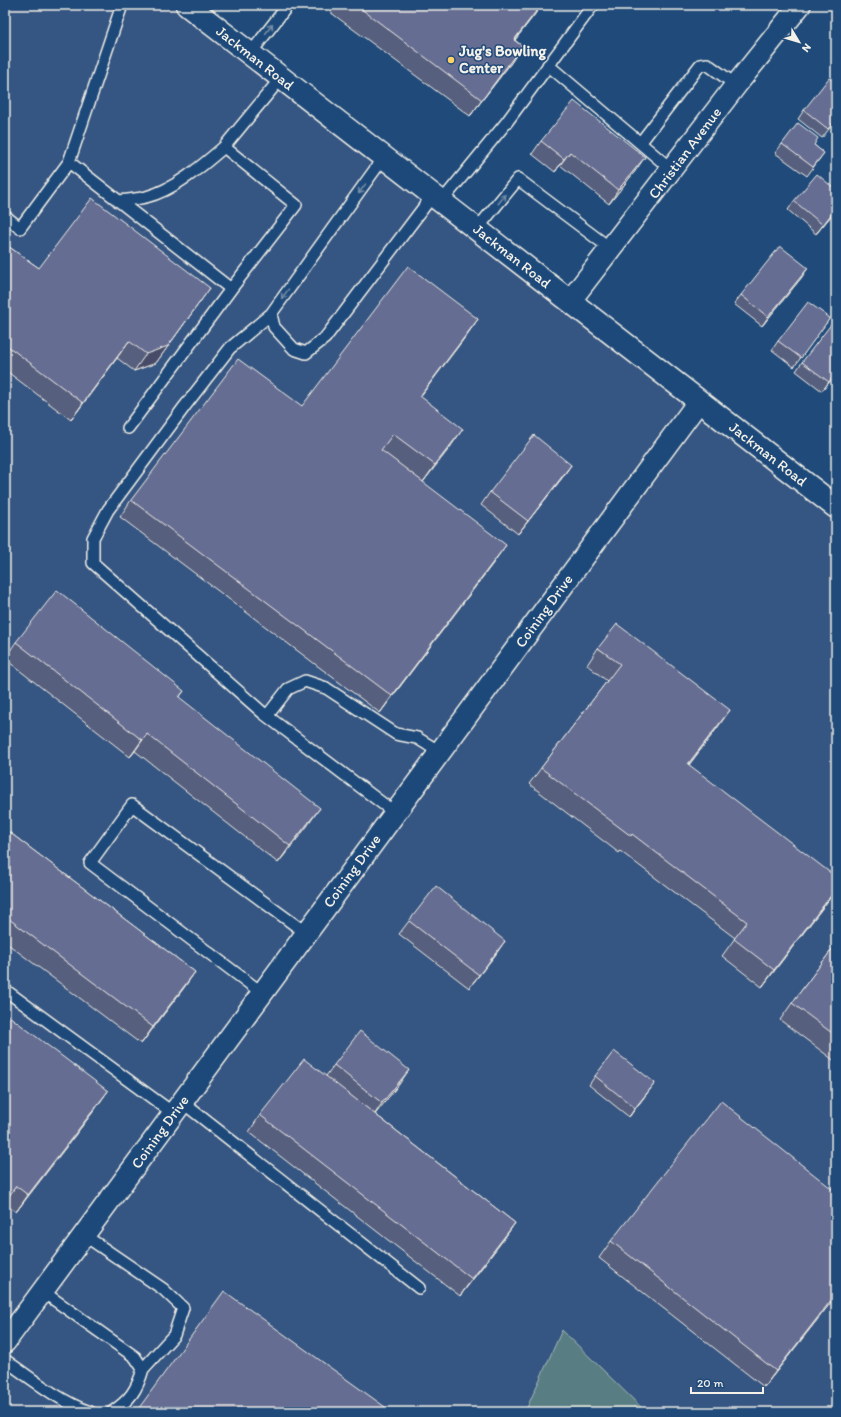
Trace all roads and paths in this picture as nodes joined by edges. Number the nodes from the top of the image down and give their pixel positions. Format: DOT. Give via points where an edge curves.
graph roads {
  1 [pos="122,5"];
  2 [pos="288,5"];
  3 [pos="592,5"];
  4 [pos="800,5"];
  5 [pos="196,8"];
  6 [pos="250,54"];
  7 [pos="548,65"];
  8 [pos="281,78"];
  9 [pos="736,85"];
  10 [pos="641,142"];
  11 [pos="224,147"];
  12 [pos="384,157"];
  13 [pos="69,162"];
  14 [pos="672,170"];
  15 [pos="437,198"];
  16 [pos="118,201"];
  17 [pos="5,216"];
  18 [pos="477,229"];
  19 [pos="611,249"];
  20 [pos="231,289"];
  21 [pos="570,301"];
  22 [pos="271,314"];
  23 [pos="699,401"];
  24 [pos="128,428"];
  25 [pos="836,507"];
  26 [pos="267,716"];
  27 [pos="440,752"];
  28 [pos="395,813"];
  29 [pos="306,934"];
  30 [pos="5,990"];
  31 [pos="262,993"];
  32 [pos="178,1108"];
  33 [pos="84,1236"];
  34 [pos="419,1288"];
  35 [pos="42,1291"];
  36 [pos="5,1342"];
  37 [pos="5,1360"];
  38 [pos="143,1369"];
  39 [pos="90,1412"];
  40 [pos="112,1412"];
  1 -- 13 [label="lane"];
  6 -- 2 [label="lane, one-way"];
  3 -- 7 [label="lane"];
  4 -- 9 [label="street, Christian Avenue"];
  5 -- 6 [label="main road, Jackman Road"];
  6 -- 8 [label="main road, Jackman Road"];
  7 -- 10 [label="lane"];
  7 -- 15 [label="lane" via="506,123"];
  8 -- 11 [label="lane"];
  8 -- 12 [label="main road, Jackman Road"];
  9 -- 10 [label="lane" via="707,64 700,65"];
  9 -- 14 [label="street, Christian Avenue"];
  10 -- 14 [label="lane"];
  11 -- 16 [label="lane" via="168,188 146,197"];
  11 -- 20 [label="lane" via="296,205"];
  12 -- 15 [label="main road, Jackman Road"];
  12 -- 22 [label="lane, one-way"];
  13 -- 16 [label="lane"];
  13 -- 17 [label="lane" via="20,228"];
  14 -- 19 [label="street, Christian Avenue"];
  15 -- 18 [label="main road, Jackman Road"];
  15 -- 22 [label="lane" via="325,338 306,353 294,349 274,327"];
  16 -- 20 [label="lane"];
  18 -- 19 [label="lane, one-way" via="518,178"];
  18 -- 21 [label="main road, Jackman Road"];
  19 -- 21 [label="street, Christian Avenue"];
  20 -- 24 [label="lane"];
  21 -- 23 [label="main road, Jackman Road"];
  22 -- 26 [label="lane" via="230,348 108,510 93,538 93,563"];
  23 -- 25 [label="main road, Jackman Road"];
  23 -- 27 [label="street, Coining Drive"];
  26 -- 27 [label="lane" via="288,689 306,681 326,688 396,734 417,738"];
  26 -- 28 [label="lane"];
  27 -- 28 [label="street, Coining Drive"];
  28 -- 29 [label="street, Coining Drive"];
  29 -- 31 [label="street, Coining Drive"];
  29 -- 31 [label="lane" via="132,805 90,864"];
  30 -- 32 [label="lane"];
  31 -- 32 [label="street, Coining Drive"];
  32 -- 33 [label="street, Coining Drive"];
  32 -- 34 [label="lane"];
  33 -- 35 [label="street, Coining Drive"];
  33 -- 38 [label="lane" via="163,1289 183,1308 174,1335"];
  35 -- 36 [label="street, Coining Drive"];
  35 -- 38 [label="lane" via="136,1357"];
  37 -- 39 [label="lane" via="77,1408"];
  38 -- 40 [label="lane" via="139,1384 125,1404"];
}
